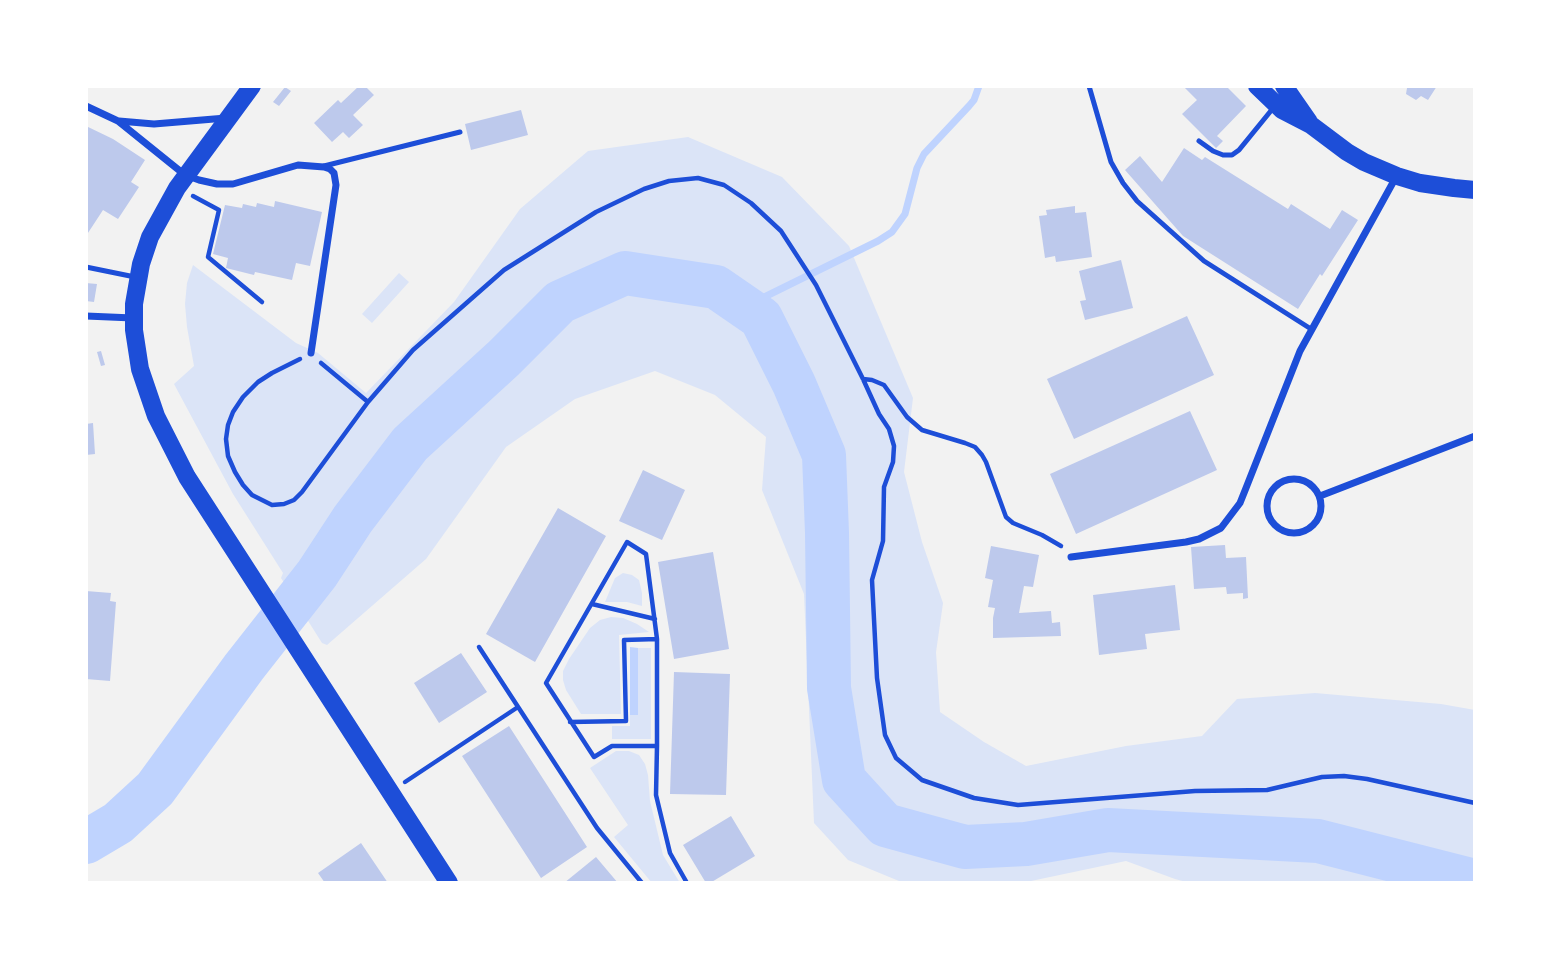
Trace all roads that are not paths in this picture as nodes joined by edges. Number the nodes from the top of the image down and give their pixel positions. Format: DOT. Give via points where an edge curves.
graph roads {
  1 [pos="252,86"];
  2 [pos="1089,86"];
  3 [pos="1257,86"];
  4 [pos="1283,86"];
  5 [pos="1276,105"];
  6 [pos="86,106"];
  7 [pos="227,118"];
  8 [pos="118,121"];
  9 [pos="1311,125"];
  10 [pos="460,132"];
  11 [pos="1199,141"];
  12 [pos="321,166"];
  13 [pos="185,175"];
  14 [pos="1397,176"];
  15 [pos="1475,190"];
  16 [pos="86,267"];
  17 [pos="138,278"];
  18 [pos="86,316"];
  19 [pos="134,318"];
  20 [pos="1311,329"];
  21 [pos="311,353"];
  22 [pos="1475,436"];
  23 [pos="1320,496"];
  24 [pos="1071,557"];
  25 [pos="449,883"];
  1 -- 7 [label="main road"];
  2 -- 20 [label="lane" via="1111,162 1137,201 1204,261"];
  3 -- 5 [label="main road"];
  4 -- 9 [label="main road"];
  5 -- 9 [label="main road"];
  5 -- 11 [label="lane" via="1233,155 1223,155"];
  6 -- 8 [label="street"];
  7 -- 8 [label="street" via="154,124"];
  7 -- 13 [label="main road"];
  8 -- 13 [label="street"];
  9 -- 14 [label="main road" via="1347,152"];
  10 -- 12 [label="lane"];
  12 -- 13 [label="street" via="296,165 228,184"];
  12 -- 21 [label="street" via="334,173 336,185"];
  13 -- 17 [label="main road" via="156,223"];
  14 -- 15 [label="main road"];
  14 -- 20 [label="street"];
  16 -- 17 [label="lane"];
  17 -- 19 [label="main road"];
  18 -- 19 [label="street"];
  19 -- 25 [label="main road" via="138,356 156,416 197,494"];
  20 -- 24 [label="street" via="1240,503 1222,528 1186,542"];
  22 -- 23 [label="street"];
  23 -- 23 [label="street" via="1300,479 1283,481 1270,493 1270,520 1284,531 1302,533 1320,514"];
}
